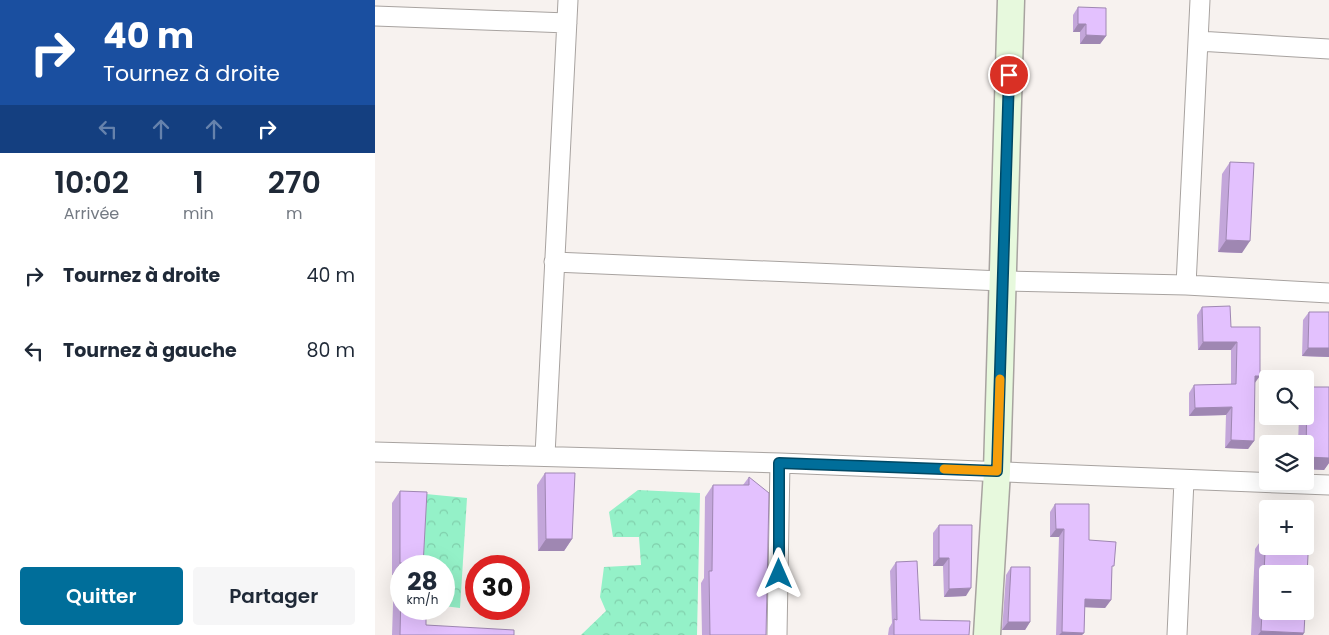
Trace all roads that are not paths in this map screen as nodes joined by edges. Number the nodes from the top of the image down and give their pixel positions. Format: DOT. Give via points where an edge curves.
graph roads {
  1 [pos="568,0"];
  2 [pos="1011,0"];
  3 [pos="1200,0"];
  4 [pos="375,16"];
  5 [pos="375,22"];
  6 [pos="567,23"];
  7 [pos="1198,41"];
  8 [pos="1329,49"];
  9 [pos="554,262"];
  10 [pos="1002,281"];
  11 [pos="1186,285"];
  12 [pos="1329,292"];
  13 [pos="375,452"];
  14 [pos="545,455"];
  15 [pos="779,463"];
  16 [pos="997,471"];
  17 [pos="1184,480"];
  18 [pos="1329,485"];
  19 [pos="777,635"];
  20 [pos="987,635"];
  21 [pos="1177,635"];
  1 -- 6 [label="street"];
  2 -- 10 [label="street"];
  3 -- 7 [label="street"];
  4 -- 5 [label="street"];
  4 -- 6 [label="street"];
  6 -- 9 [label="street"];
  7 -- 8 [label="street"];
  7 -- 11 [label="street"];
  9 -- 10 [label="street"];
  9 -- 14 [label="street"];
  10 -- 11 [label="street"];
  10 -- 16 [label="street"];
  11 -- 12 [label="street"];
  13 -- 14 [label="street"];
  14 -- 15 [label="street"];
  15 -- 16 [label="street"];
  15 -- 19 [label="street"];
  16 -- 17 [label="street"];
  16 -- 20 [label="street"];
  17 -- 18 [label="street"];
  17 -- 21 [label="street"];
}
